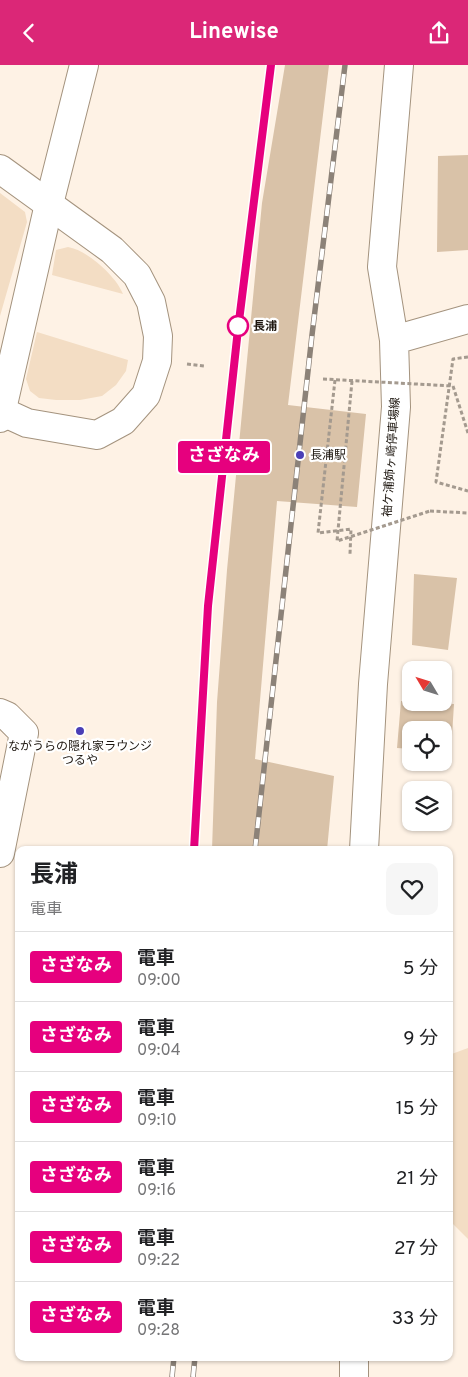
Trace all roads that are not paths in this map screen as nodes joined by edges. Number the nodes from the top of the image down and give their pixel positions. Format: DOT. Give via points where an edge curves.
graph roads {
  1 [pos="84,65"];
  2 [pos="399,65"];
  3 [pos="0,169"];
  4 [pos="49,204"];
  5 [pos="468,319"];
  6 [pos="394,340"];
  7 [pos="1,413"];
  8 [pos="0,713"];
  9 [pos="364,846"];
  10 [pos="0,853"];
  11 [pos="354,1361"];
  12 [pos="354,1377"];
  1 -- 4 [label="street"];
  2 -- 6 [label="street, 袖ケ浦姉ヶ崎停車場線" via="382,267"];
  3 -- 4 [label="street"];
  4 -- 7 [label="street"];
  4 -- 7 [label="street" via="112,250 138,275 151,302 157,328 157,361 146,395 124,421 97,435 27,423"];
  5 -- 6 [label="street"];
  6 -- 9 [label="street, 袖ケ浦姉ヶ崎停車場線" via="396,407 373,684"];
  8 -- 10 [label="street" via="24,733"];
  11 -- 12 [label="street"];
}
